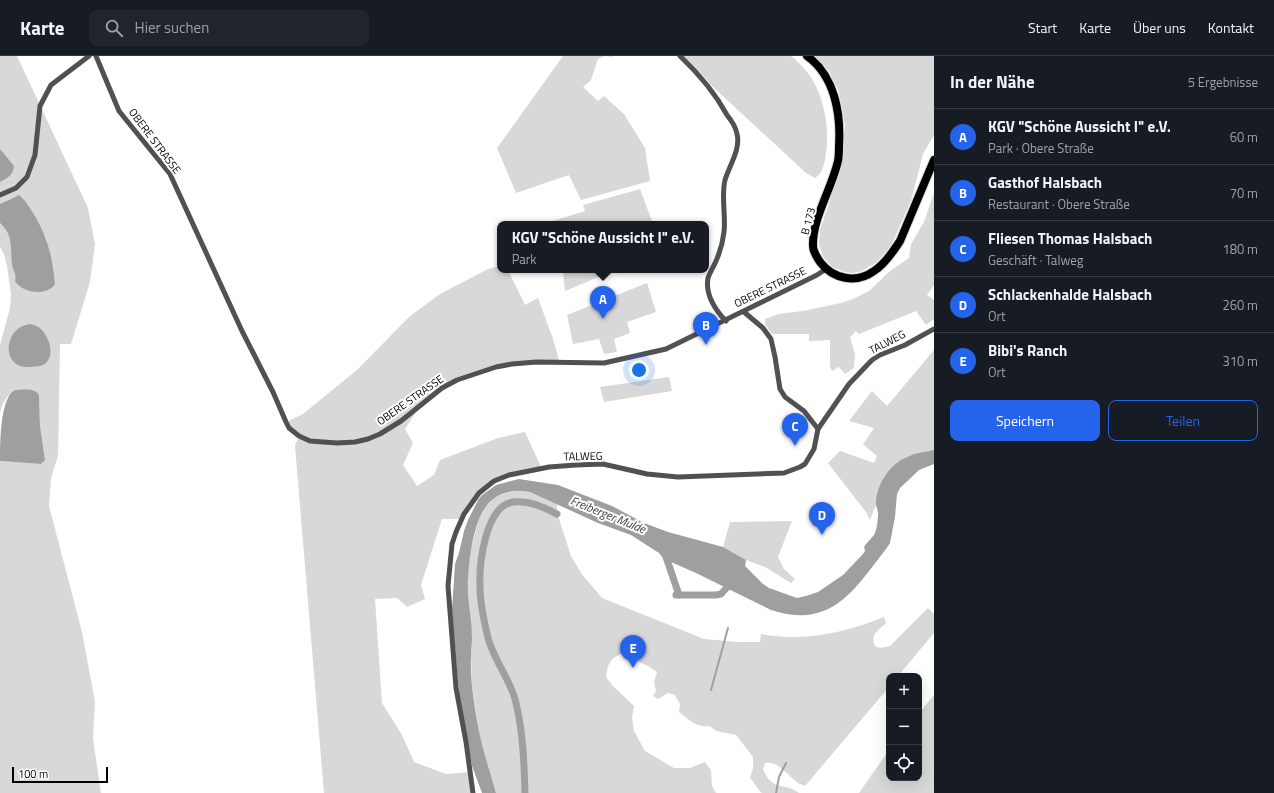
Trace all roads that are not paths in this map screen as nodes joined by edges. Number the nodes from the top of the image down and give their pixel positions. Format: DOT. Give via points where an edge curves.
graph roads {
  1 [pos="89,56"];
  2 [pos="96,56"];
  3 [pos="680,56"];
  4 [pos="807,56"];
  5 [pos="933,163"];
  6 [pos="0,195"];
  7 [pos="826,269"];
  8 [pos="744,312"];
  9 [pos="726,320"];
  10 [pos="934,329"];
  11 [pos="818,429"];
  12 [pos="473,793"];
  1 -- 6 [label="street" via="51,86 40,106 35,155 27,177 16,188"];
  2 -- 9 [label="street, OBERE STRASSE" via="119,111 170,174 286,422 302,438 321,443 368,439 401,421 442,388 475,373 512,364 536,362 604,363 666,349"];
  3 -- 9 [label="street" via="700,75 737,132 737,148 724,183 724,232 717,260 708,277 712,303"];
  4 -- 7 [label="main road, B 173 / B 173" via="824,75 836,98 841,127 838,160 815,228 813,246 815,255"];
  5 -- 7 [label="main road, B 173 / B 173" via="900,241 892,254 875,271 848,278 837,276"];
  7 -- 8 [label="street, OBERE STRASSE"];
  8 -- 9 [label="street, OBERE STRASSE"];
  8 -- 11 [label="street" via="763,328 771,340 780,389 804,411"];
  10 -- 11 [label="street, TALWEG" via="872,360 849,384"];
  11 -- 12 [label="street, TALWEG" via="814,449 805,464 784,473 678,477 647,474 603,464 576,465 549,467 509,475 494,481 479,493 464,514 456,532 452,544 448,586 456,688"];
}
